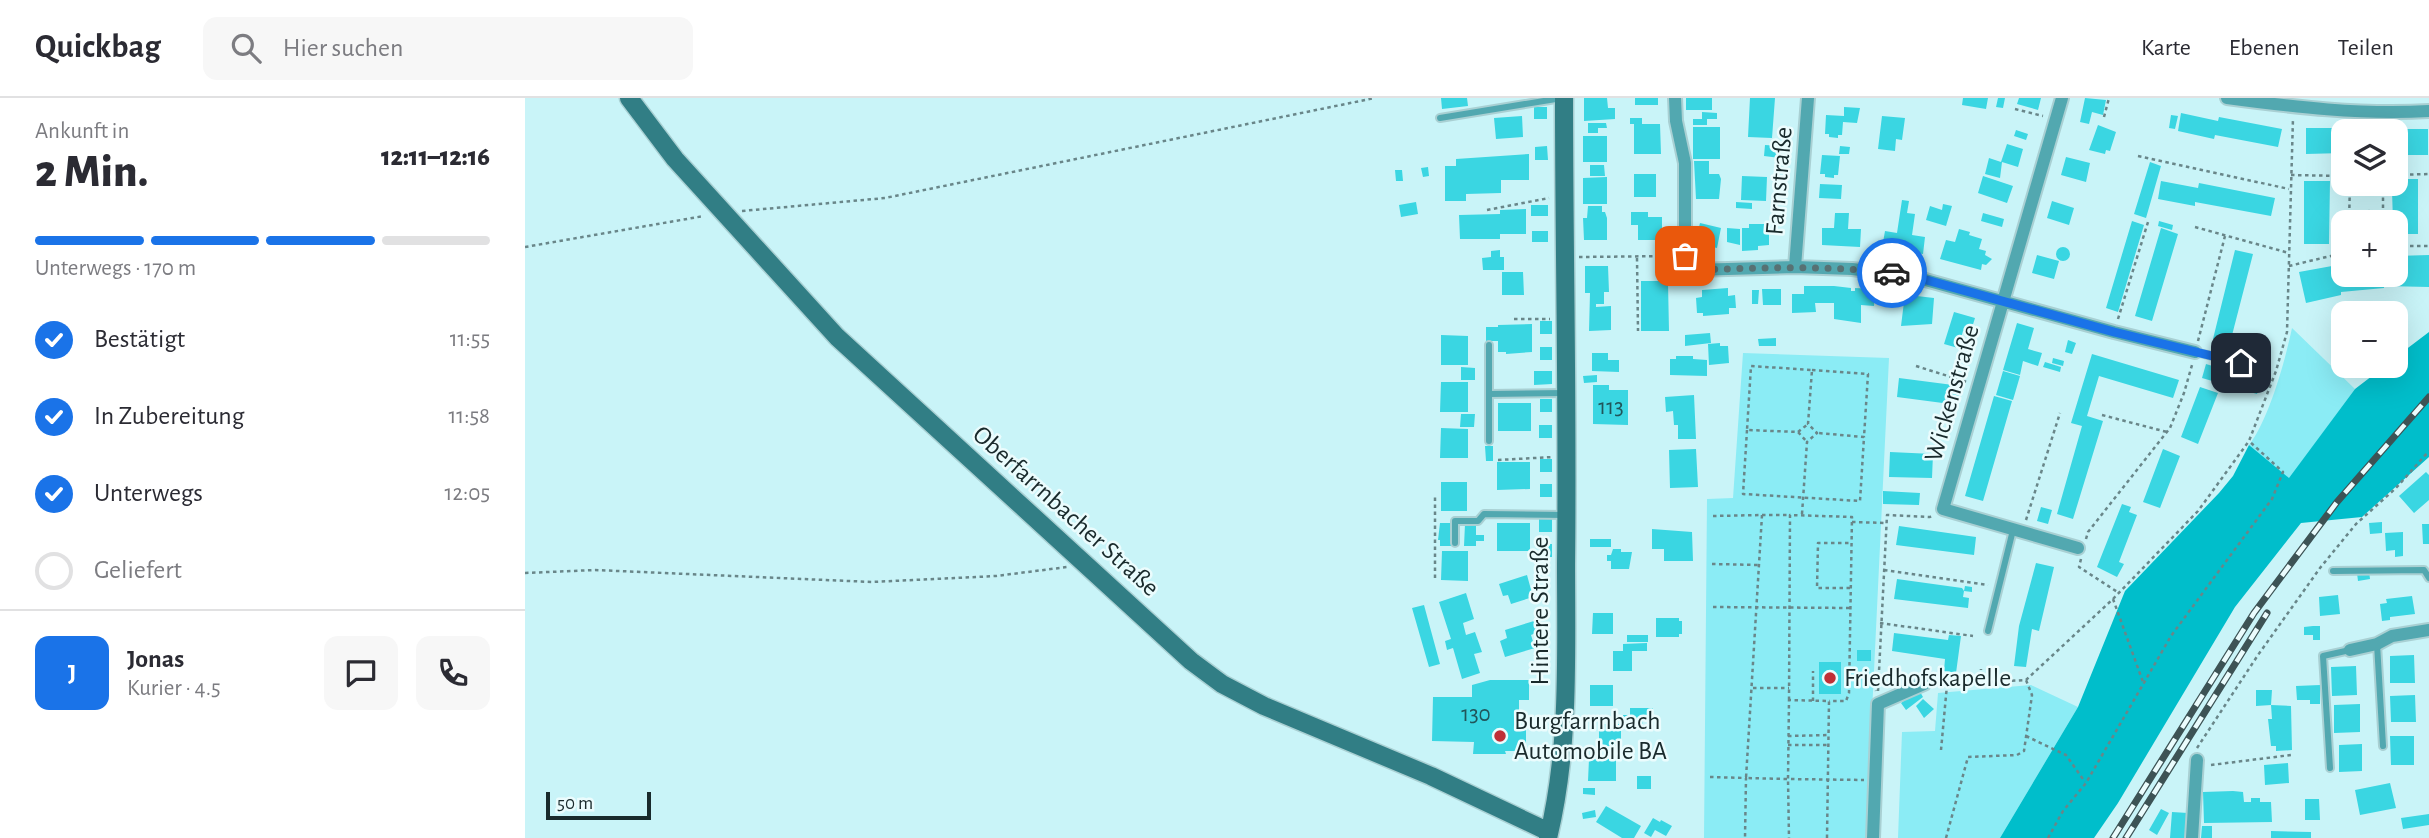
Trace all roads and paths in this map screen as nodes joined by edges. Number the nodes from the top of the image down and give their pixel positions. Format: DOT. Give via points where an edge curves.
graph roads {
  1 [pos="629,98"];
  2 [pos="1375,98"];
  3 [pos="1563,98"];
  4 [pos="1675,98"];
  5 [pos="1808,98"];
  6 [pos="2062,98"];
  7 [pos="2109,98"];
  8 [pos="2227,98"];
  9 [pos="2293,106"];
  10 [pos="2015,109"];
  11 [pos="2429,111"];
  12 [pos="2104,117"];
  13 [pos="1440,118"];
  14 [pos="2056,120"];
  15 [pos="2138,156"];
  16 [pos="2429,174"];
  17 [pos="2290,175"];
  18 [pos="2408,175"];
  19 [pos="2331,176"];
  20 [pos="2289,189"];
  21 [pos="1564,197"];
  22 [pos="1487,210"];
  23 [pos="723,213"];
  24 [pos="2148,222"];
  25 [pos="2195,227"];
  26 [pos="2225,236"];
  27 [pos="2408,246"];
  28 [pos="2429,246"];
  29 [pos="525,247"];
  30 [pos="2289,253"];
  31 [pos="1637,256"];
  32 [pos="1685,256"];
  33 [pos="2331,256"];
  34 [pos="1565,258"];
  35 [pos="2289,266"];
  36 [pos="1795,267"];
  37 [pos="2002,300"];
  38 [pos="1567,319"];
  39 [pos="1514,320"];
  40 [pos="1638,331"];
  41 [pos="2114,332"];
  42 [pos="1489,345"];
  43 [pos="2195,352"];
  44 [pos="1916,366"];
  45 [pos="2264,368"];
  46 [pos="1812,370"];
  47 [pos="1978,385"];
  48 [pos="1567,393"];
  49 [pos="1489,394"];
  50 [pos="2060,413"];
  51 [pos="2102,415"];
  52 [pos="1808,424"];
  53 [pos="1747,430"];
  54 [pos="1798,432"];
  55 [pos="2167,432"];
  56 [pos="1817,433"];
  57 [pos="1864,437"];
  58 [pos="1489,441"];
  59 [pos="2249,441"];
  60 [pos="1807,442"];
  61 [pos="2429,451"];
  62 [pos="1567,457"];
  63 [pos="1498,460"];
  64 [pos="1435,494"];
  65 [pos="1803,497"];
  66 [pos="1943,509"];
  67 [pos="1567,515"];
  68 [pos="1762,515"];
  69 [pos="1790,515"];
  70 [pos="1713,516"];
  71 [pos="1802,516"];
  72 [pos="1852,522"];
  73 [pos="1886,523"];
  74 [pos="2018,531"];
  75 [pos="1455,543"];
  76 [pos="1851,543"];
  77 [pos="2082,546"];
  78 [pos="1084,564"];
  79 [pos="1712,564"];
  80 [pos="1759,565"];
  81 [pos="1883,570"];
  82 [pos="2333,571"];
  83 [pos="525,573"];
  84 [pos="1435,578"];
  85 [pos="2429,578"];
  86 [pos="1999,586"];
  87 [pos="1850,588"];
  88 [pos="2119,593"];
  89 [pos="2113,600"];
  90 [pos="1713,607"];
  91 [pos="1757,607"];
  92 [pos="1790,607"];
  93 [pos="1850,608"];
  94 [pos="1880,623"];
  95 [pos="2429,630"];
  96 [pos="1988,631"];
  97 [pos="1973,636"];
  98 [pos="2377,645"];
  99 [pos="2350,650"];
  100 [pos="2246,658"];
  101 [pos="2253,662"];
  102 [pos="1981,669"];
  103 [pos="1813,671"];
  104 [pos="1849,676"];
  105 [pos="2026,680"];
  106 [pos="2144,683"];
  107 [pos="1924,684"];
  108 [pos="1980,684"];
  109 [pos="1947,685"];
  110 [pos="1752,688"];
  111 [pos="1789,688"];
  112 [pos="1789,700"];
  113 [pos="1813,701"];
  114 [pos="1829,701"];
  115 [pos="1878,704"];
  116 [pos="1829,735"];
  117 [pos="1788,736"];
  118 [pos="2027,736"];
  119 [pos="1788,745"];
  120 [pos="1829,745"];
  121 [pos="2383,746"];
  122 [pos="1941,750"];
  123 [pos="2291,755"];
  124 [pos="2197,763"];
  125 [pos="2330,768"];
  126 [pos="1710,777"];
  127 [pos="1747,778"];
  128 [pos="1788,779"];
  129 [pos="1828,780"];
  130 [pos="1875,781"];
  131 [pos="2086,783"];
  132 [pos="1553,836"];
  133 [pos="1745,838"];
  134 [pos="1789,838"];
  135 [pos="1827,838"];
  136 [pos="1873,838"];
  137 [pos="1946,838"];
  138 [pos="2048,838"];
  139 [pos="2192,838"];
  1 -- 23 [label="street, Oberfarrnbacher Straße"];
  2 -- 23 [label="path" via="885,198"];
  3 -- 13 [label="lane"];
  3 -- 21 [label="street, Hintere Straße"];
  4 -- 32 [label="street" via="1685,163"];
  5 -- 36 [label="street, Farnstraße"];
  6 -- 14 [label="street, Wickenstraße"];
  7 -- 12 [label="path"];
  8 -- 9 [label="street"];
  9 -- 11 [label="street"];
  9 -- 17 [label="path"];
  10 -- 14 [label="path"];
  14 -- 37 [label="street, Wickenstraße"];
  15 -- 20 [label="path"];
  16 -- 18 [label="path"];
  17 -- 19 [label="path"];
  17 -- 20 [label="path"];
  20 -- 30 [label="path"];
  21 -- 22 [label="path"];
  21 -- 34 [label="street, Hintere Straße"];
  23 -- 29 [label="path"];
  23 -- 78 [label="street, Oberfarrnbacher Straße" via="837,337"];
  24 -- 41 [label="path"];
  25 -- 26 [label="path"];
  26 -- 30 [label="path"];
  26 -- 43 [label="path"];
  27 -- 28 [label="path"];
  30 -- 35 [label="path"];
  31 -- 32 [label="path"];
  31 -- 34 [label="path"];
  31 -- 40 [label="path"];
  32 -- 36 [label="street" via="1693,270"];
  33 -- 35 [label="path"];
  34 -- 38 [label="street, Hintere Straße"];
  35 -- 59 [label="path" via="2287,332"];
  36 -- 37 [label="street" via="1912,276"];
  37 -- 41 [label="street"];
  37 -- 47 [label="street, Wickenstraße"];
  38 -- 39 [label="path"];
  38 -- 48 [label="street, Hintere Straße"];
  41 -- 43 [label="street"];
  42 -- 49 [label="lane"];
  43 -- 45 [label="lane"];
  43 -- 55 [label="path"];
  44 -- 47 [label="path"];
  46 -- 52 [label="path"];
  46 -- 53 [label="path" via="1751,366"];
  46 -- 57 [label="path" via="1868,374"];
  47 -- 66 [label="street, Wickenstraße"];
  48 -- 49 [label="lane"];
  48 -- 62 [label="street, Hintere Straße"];
  49 -- 58 [label="lane"];
  50 -- 74 [label="path"];
  51 -- 55 [label="path"];
  52 -- 54 [label="path"];
  52 -- 56 [label="path"];
  53 -- 54 [label="path"];
  53 -- 65 [label="path" via="1743,494"];
  54 -- 60 [label="path"];
  55 -- 77 [label="path" via="2088,531"];
  56 -- 57 [label="path"];
  56 -- 60 [label="path"];
  57 -- 65 [label="path" via="1860,501"];
  59 -- 88 [label="path" via="2199,511"];
  59 -- 106 [label="path" via="2283,472 2272,499 2171,636"];
  60 -- 65 [label="path"];
  61 -- 101 [label="path" via="2349,533"];
  62 -- 63 [label="path"];
  62 -- 67 [label="street, Hintere Straße"];
  64 -- 84 [label="path"];
  65 -- 71 [label="path"];
  66 -- 73 [label="path" via="1930,517 1887,515"];
  66 -- 74 [label="street"];
  67 -- 75 [label="lane, Hintere Straße" via="1484,514 1478,521 1455,521"];
  67 -- 132 [label="street, Hintere Straße" via="1565,739"];
  68 -- 69 [label="path"];
  68 -- 70 [label="path"];
  68 -- 80 [label="path"];
  69 -- 71 [label="path"];
  69 -- 92 [label="path"];
  71 -- 72 [label="path" via="1852,517"];
  72 -- 73 [label="path"];
  72 -- 76 [label="path"];
  73 -- 81 [label="path"];
  74 -- 77 [label="street"];
  74 -- 86 [label="lane"];
  76 -- 87 [label="path"];
  76 -- 87 [label="path" via="1818,543 1817,588"];
  77 -- 88 [label="path" via="2079,568"];
  78 -- 83 [label="path" via="996,576 872,582 595,570"];
  78 -- 132 [label="street, Oberfarrnbacher Straße" via="1222,684 1431,776"];
  79 -- 80 [label="path"];
  80 -- 91 [label="path"];
  81 -- 86 [label="path"];
  81 -- 94 [label="path"];
  82 -- 85 [label="lane" via="2424,570"];
  86 -- 96 [label="lane"];
  87 -- 93 [label="path"];
  88 -- 89 [label="path"];
  89 -- 105 [label="path"];
  89 -- 106 [label="path"];
  90 -- 91 [label="path"];
  91 -- 92 [label="path"];
  91 -- 110 [label="path"];
  92 -- 93 [label="path"];
  92 -- 111 [label="path"];
  93 -- 104 [label="path"];
  94 -- 97 [label="path"];
  94 -- 115 [label="path"];
  95 -- 98 [label="street" via="2392,636"];
  98 -- 99 [label="street"];
  98 -- 121 [label="lane"];
  99 -- 125 [label="lane" via="2323,656"];
  100 -- 101 [label="path"];
  101 -- 124 [label="path" via="2194,753"];
  102 -- 108 [label="path"];
  103 -- 113 [label="path"];
  104 -- 114 [label="path" via="1846,701"];
  104 -- 115 [label="path" via="1873,679"];
  105 -- 108 [label="path"];
  105 -- 118 [label="path" via="2032,695"];
  106 -- 131 [label="path"];
  107 -- 109 [label="path"];
  107 -- 115 [label="street"];
  108 -- 109 [label="path"];
  109 -- 122 [label="path"];
  110 -- 111 [label="path"];
  110 -- 127 [label="path"];
  111 -- 112 [label="path"];
  112 -- 113 [label="path"];
  112 -- 117 [label="path"];
  113 -- 114 [label="path"];
  114 -- 116 [label="path"];
  115 -- 130 [label="street"];
  116 -- 117 [label="path"];
  116 -- 120 [label="path"];
  117 -- 119 [label="path"];
  118 -- 131 [label="path" via="2066,755"];
  118 -- 137 [label="path" via="2024,751 2017,755 1968,757"];
  119 -- 120 [label="path"];
  119 -- 128 [label="path"];
  120 -- 129 [label="path"];
  123 -- 124 [label="path"];
  124 -- 139 [label="street"];
  126 -- 127 [label="path"];
  127 -- 128 [label="path"];
  127 -- 133 [label="path"];
  128 -- 129 [label="path"];
  128 -- 134 [label="path"];
  129 -- 130 [label="path"];
  129 -- 135 [label="path"];
  130 -- 136 [label="street"];
  131 -- 138 [label="path"];
}
